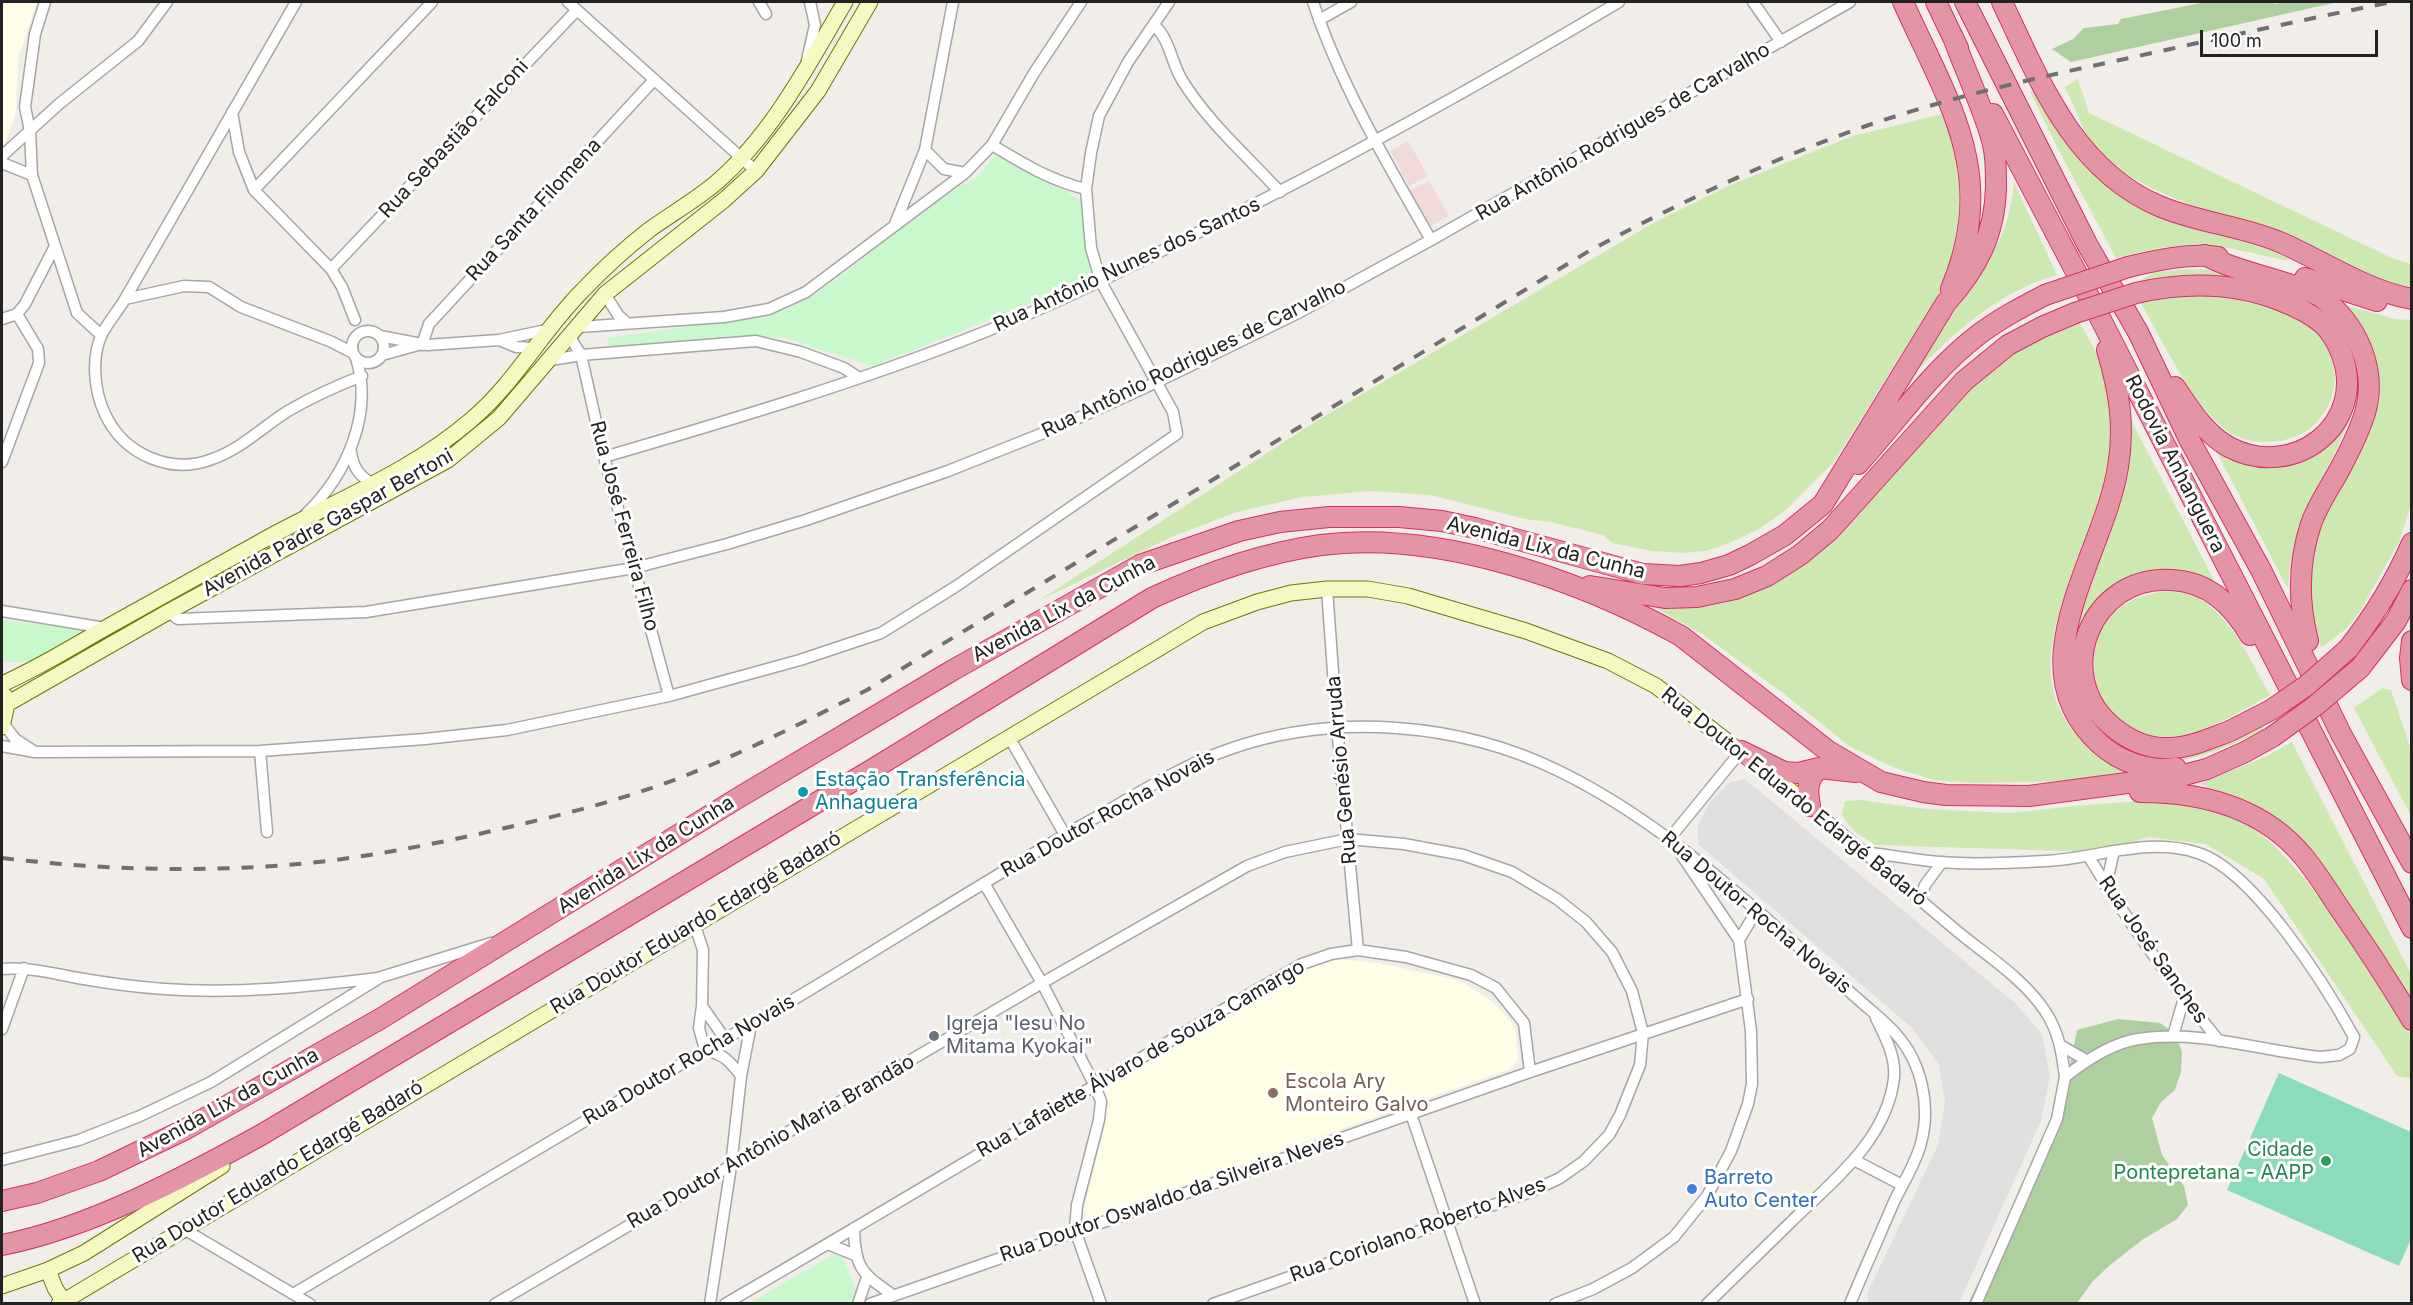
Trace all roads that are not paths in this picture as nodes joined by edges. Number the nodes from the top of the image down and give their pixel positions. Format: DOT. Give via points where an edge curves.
graph roads {
  1 [pos="45,2"];
  2 [pos="167,2"];
  3 [pos="296,2"];
  4 [pos="432,2"];
  5 [pos="568,2"];
  6 [pos="759,2"];
  7 [pos="810,2"];
  8 [pos="845,2"];
  9 [pos="870,2"];
  10 [pos="953,2"];
  11 [pos="1081,2"];
  12 [pos="1169,2"];
  13 [pos="1313,2"];
  14 [pos="1352,2"];
  15 [pos="1619,2"];
  16 [pos="1753,2"];
  17 [pos="1850,2"];
  18 [pos="1903,2"];
  19 [pos="1936,2"];
  20 [pos="1965,2"];
  21 [pos="1972,2"];
  22 [pos="2002,2"];
  23 [pos="577,10"];
  24 [pos="766,14"];
  25 [pos="1319,20"];
  26 [pos="1155,26"];
  27 [pos="1983,36"];
  28 [pos="1953,37"];
  29 [pos="1780,42"];
  30 [pos="804,73"];
  31 [pos="653,81"];
  32 [pos="232,112"];
  33 [pos="30,131"];
  34 [pos="1374,141"];
  35 [pos="992,145"];
  36 [pos="925,150"];
  37 [pos="2,156"];
  38 [pos="740,159"];
  39 [pos="2,163"];
  40 [pos="756,171"];
  41 [pos="965,173"];
  42 [pos="32,175"];
  43 [pos="1086,189"];
  44 [pos="254,190"];
  45 [pos="1280,192"];
  46 [pos="895,225"];
  47 [pos="1431,240"];
  48 [pos="54,248"];
  49 [pos="2205,255"];
  50 [pos="331,269"];
  51 [pos="1101,282"];
  52 [pos="605,294"];
  53 [pos="125,299"];
  54 [pos="2412,299"];
  55 [pos="1946,303"];
  56 [pos="2412,308"];
  57 [pos="2096,310"];
  58 [pos="17,314"];
  59 [pos="2,319"];
  60 [pos="355,320"];
  61 [pos="627,323"];
  62 [pos="551,329"];
  63 [pos="368,331"];
  64 [pos="574,332"];
  65 [pos="2138,332"];
  66 [pos="101,335"];
  67 [pos="380,336"];
  68 [pos="355,338"];
  69 [pos="499,340"];
  70 [pos="332,342"];
  71 [pos="422,345"];
  72 [pos="534,348"];
  73 [pos="355,355"];
  74 [pos="382,355"];
  75 [pos="581,355"];
  76 [pos="551,360"];
  77 [pos="371,363"];
  78 [pos="362,376"];
  79 [pos="859,378"];
  80 [pos="1157,382"];
  81 [pos="351,452"];
  82 [pos="604,457"];
  83 [pos="2,462"];
  84 [pos="373,484"];
  85 [pos="1823,504"];
  86 [pos="300,520"];
  87 [pos="2412,543"];
  88 [pos="634,568"];
  89 [pos="2262,570"];
  90 [pos="1555,579"];
  91 [pos="1327,589"];
  92 [pos="2412,590"];
  93 [pos="2,611"];
  94 [pos="168,612"];
  95 [pos="105,628"];
  96 [pos="2308,641"];
  97 [pos="2412,641"];
  98 [pos="2412,680"];
  99 [pos="2,684"];
  100 [pos="2,689"];
  101 [pos="669,696"];
  102 [pos="7,704"];
  103 [pos="3,726"];
  104 [pos="1337,728"];
  105 [pos="1009,737"];
  106 [pos="2,746"];
  107 [pos="260,751"];
  108 [pos="1741,751"];
  109 [pos="35,752"];
  110 [pos="2245,752"];
  111 [pos="2324,759"];
  112 [pos="1820,768"];
  113 [pos="1867,774"];
  114 [pos="2065,792"];
  115 [pos="1810,806"];
  116 [pos="267,832"];
  117 [pos="1065,835"];
  118 [pos="1670,838"];
  119 [pos="2412,838"];
  120 [pos="1348,839"];
  121 [pos="2114,851"];
  122 [pos="1864,852"];
  123 [pos="2089,857"];
  124 [pos="1942,862"];
  125 [pos="2412,863"];
  126 [pos="984,883"];
  127 [pos="2106,886"];
  128 [pos="1920,899"];
  129 [pos="1757,910"];
  130 [pos="694,923"];
  131 [pos="2412,928"];
  132 [pos="514,937"];
  133 [pos="1739,940"];
  134 [pos="1358,950"];
  135 [pos="24,968"];
  136 [pos="2,969"];
  137 [pos="381,977"];
  138 [pos="1042,983"];
  139 [pos="2184,998"];
  140 [pos="1748,999"];
  141 [pos="702,1006"];
  142 [pos="1873,1012"];
  143 [pos="2412,1020"];
  144 [pos="751,1026"];
  145 [pos="2,1029"];
  146 [pos="1643,1034"];
  147 [pos="2173,1036"];
  148 [pos="725,1040"];
  149 [pos="2219,1041"];
  150 [pos="2060,1045"];
  151 [pos="705,1050"];
  152 [pos="2086,1060"];
  153 [pos="1530,1072"];
  154 [pos="741,1076"];
  155 [pos="2065,1077"];
  156 [pos="1094,1084"];
  157 [pos="1411,1114"];
  158 [pos="261,1135"];
  159 [pos="2,1160"];
  160 [pos="1854,1160"];
  161 [pos="731,1166"];
  162 [pos="1902,1185"];
  163 [pos="2,1202"];
  164 [pos="1447,1221"];
  165 [pos="182,1228"];
  166 [pos="854,1228"];
  167 [pos="1075,1230"];
  168 [pos="828,1244"];
  169 [pos="2,1245"];
  170 [pos="855,1255"];
  171 [pos="48,1270"];
  172 [pos="867,1277"];
  173 [pos="2,1286"];
  174 [pos="293,1294"];
  175 [pos="893,1295"];
  176 [pos="62,1303"];
  177 [pos="310,1304"];
  178 [pos="495,1304"];
  179 [pos="710,1304"];
  180 [pos="724,1304"];
  181 [pos="858,1304"];
  182 [pos="870,1304"];
  183 [pos="1101,1304"];
  184 [pos="1213,1304"];
  185 [pos="1475,1304"];
  186 [pos="1555,1304"];
  187 [pos="1707,1304"];
  188 [pos="1850,1304"];
  189 [pos="1976,1304"];
  1 -- 33 [label="street" via="35,34 25,107"];
  2 -- 33 [label="street" via="138,41"];
  3 -- 32 [label="street"];
  4 -- 44 [label="street"];
  5 -- 23 [label="street"];
  6 -- 24 [label="street"];
  7 -- 30 [label="street" via="815,25"];
  8 -- 30 [label="street, Avenida Padre Gaspar Bertoni"];
  9 -- 40 [label="street, Avenida Padre Gaspar Bertoni" via="818,91"];
  10 -- 36 [label="street"];
  11 -- 35 [label="street"];
  12 -- 26 [label="street"];
  13 -- 25 [label="street"];
  14 -- 25 [label="street"];
  15 -- 34 [label="street, Rua Antônio Nunes dos Santos"];
  16 -- 29 [label="street"];
  17 -- 29 [label="street, Rua Antônio Rodrigues de Carvalho"];
  18 -- 55 [label="highway" via="1963,140 1971,178 1969,231"];
  19 -- 28 [label="highway, Rodovia Anhanguera"];
  20 -- 27 [label="highway, Rodovia Anhanguera"];
  21 -- 27 [label="highway"];
  22 -- 54 [label="highway" via="2062,121 2093,160 2125,187 2158,206 2280,243 2365,285"];
  23 -- 31 [label="street"];
  23 -- 50 [label="street, Rua Sebastião Falconi"];
  25 -- 34 [label="street"];
  26 -- 43 [label="street" via="1128,62 1099,116"];
  26 -- 45 [label="street" via="1163,34 1181,78 1201,106"];
  27 -- 65 [label="highway, Rodovia Anhanguera" via="2088,246"];
  28 -- 55 [label="highway, Avenida Lix da Cunha" via="1991,137 1996,160 1996,208 1978,262"];
  28 -- 57 [label="highway, Rodovia Anhanguera"];
  29 -- 47 [label="street, Rua Antônio Rodrigues de Carvalho"];
  30 -- 38 [label="street, Avenida Padre Gaspar Bertoni" via="772,122"];
  31 -- 38 [label="street"];
  31 -- 71 [label="street, Rua Santa Filomena" via="429,324"];
  32 -- 44 [label="street" via="239,152"];
  32 -- 53 [label="street"];
  33 -- 37 [label="street"];
  33 -- 42 [label="street"];
  34 -- 45 [label="street, Rua Antônio Nunes dos Santos"];
  34 -- 47 [label="street"];
  35 -- 41 [label="street"];
  35 -- 43 [label="street" via="1040,173"];
  36 -- 41 [label="street" via="944,169"];
  36 -- 46 [label="street"];
  38 -- 40 [label="street"];
  38 -- 62 [label="street, Avenida Padre Gaspar Bertoni" via="716,183 647,232 582,291"];
  39 -- 42 [label="street"];
  40 -- 52 [label="street, Avenida Padre Gaspar Bertoni" via="724,201"];
  41 -- 46 [label="street"];
  42 -- 48 [label="street"];
  43 -- 51 [label="street" via="1091,248"];
  44 -- 50 [label="street"];
  45 -- 51 [label="street, Rua Antônio Nunes dos Santos"];
  46 -- 61 [label="street" via="806,292 769,309 724,317"];
  47 -- 80 [label="street, Rua Antônio Rodrigues de Carvalho" via="1296,314"];
  48 -- 58 [label="street"];
  48 -- 66 [label="street" via="77,313"];
  49 -- 56 [label="highway" via="2261,265"];
  49 -- 85 [label="highway, bridge" via="2128,267 2045,295 1994,323 1931,378"];
  49 -- 96 [label="highway" via="2318,295 2349,324 2362,346 2367,368 2365,411 2312,521 2305,546 2300,584"];
  50 -- 60 [label="street"];
  51 -- 79 [label="street, Rua Antônio Nunes dos Santos" via="982,333"];
  51 -- 80 [label="street"];
  52 -- 61 [label="street"];
  52 -- 64 [label="street, Avenida Padre Gaspar Bertoni"];
  53 -- 66 [label="street"];
  53 -- 70 [label="street" via="184,286 209,287 241,307"];
  55 -- 85 [label="highway, Avenida Lix da Cunha"];
  57 -- 110 [label="highway" via="2117,386 2122,435 2109,506 2065,632 2063,676 2069,702 2088,733 2119,758 2140,765 2167,769 2192,766"];
  57 -- 111 [label="highway, Rodovia Anhanguera"];
  58 -- 59 [label="street"];
  58 -- 83 [label="street" via="38,349 39,363"];
  60 -- 63 [label="street"];
  60 -- 68 [label="street"];
  61 -- 64 [label="street"];
  62 -- 64 [label="street"];
  62 -- 69 [label="street"];
  62 -- 72 [label="street, Avenida Padre Gaspar Bertoni"];
  63 -- 67 [label="street"];
  63 -- 68 [label="street"];
  64 -- 75 [label="street, Rua José Ferreira Filho"];
  64 -- 76 [label="street, Avenida Padre Gaspar Bertoni"];
  65 -- 89 [label="highway, Rodovia Anhanguera" via="2189,439"];
  65 -- 90 [label="highway, bridge" via="2197,419 2212,435 2244,453 2278,457 2297,453 2316,444 2340,415 2347,383 2343,358 2324,325 2302,309 2269,296 2212,285 2167,286 2076,313 2008,345 1964,381 1830,530 1767,576 1706,595 1665,598"];
  66 -- 78 [label="street" via="95,374 110,425 138,452 172,465 215,458 326,390"];
  67 -- 71 [label="street"];
  67 -- 74 [label="street" via="384,343"];
  68 -- 70 [label="street"];
  68 -- 73 [label="street"];
  69 -- 71 [label="street"];
  69 -- 72 [label="street" via="516,347"];
  70 -- 73 [label="street"];
  71 -- 74 [label="street"];
  72 -- 76 [label="street"];
  72 -- 84 [label="street, Avenida Padre Gaspar Bertoni" via="501,393 471,421 438,446"];
  73 -- 77 [label="street" via="360,361"];
  73 -- 78 [label="street"];
  74 -- 77 [label="street"];
  75 -- 76 [label="street"];
  75 -- 79 [label="street" via="756,341 801,352"];
  75 -- 82 [label="street, Rua José Ferreira Filho"];
  76 -- 94 [label="street, Avenida Padre Gaspar Bertoni" via="499,418 448,460"];
  77 -- 78 [label="street"];
  78 -- 81 [label="street"];
  79 -- 82 [label="street, Rua Antônio Nunes dos Santos"];
  80 -- 88 [label="street, Rua Antônio Rodrigues de Carvalho" via="1056,428 876,496 727,544"];
  80 -- 101 [label="street" via="1173,412 1177,434 955,587 880,633"];
  81 -- 84 [label="street" via="353,465"];
  81 -- 86 [label="street" via="323,497"];
  82 -- 88 [label="street, Rua José Ferreira Filho"];
  84 -- 86 [label="street, Avenida Padre Gaspar Bertoni"];
  85 -- 132 [label="highway, Avenida Lix da Cunha" via="1785,535 1750,555 1729,565 1680,576 1643,574 1474,528 1399,517 1280,522 1203,543 1140,565 1044,617 738,798"];
  86 -- 95 [label="street, Avenida Padre Gaspar Bertoni"];
  87 -- 111 [label="highway, bridge" via="2372,619 2348,649 2306,686 2271,710 2201,742 2169,748 2143,744 2125,737 2108,723 2088,698 2083,670 2088,632 2106,603 2137,584 2157,579 2201,585 2238,615"];
  88 -- 94 [label="street, Rua Antônio Rodrigues de Carvalho" via="366,612 178,619"];
  88 -- 101 [label="street, Rua José Ferreira Filho"];
  89 -- 96 [label="highway"];
  89 -- 125 [label="highway, Rodovia Anhanguera" via="2336,724"];
  90 -- 113 [label="highway, Avenida Lix da Cunha" via="1656,622 1691,642 1828,751"];
  90 -- 158 [label="highway, Avenida Lix da Cunha" via="1444,549 1356,543 1321,545 1258,558 1200,576 1152,598"];
  91 -- 104 [label="street, Rua Genésio Arruda"];
  91 -- 105 [label="street, Rua Doutor Eduardo Edargé Badaró" via="1268,599 1203,622"];
  91 -- 108 [label="street, Rua Doutor Eduardo Edargé Badaró" via="1408,596 1526,631 1608,661 1656,686"];
  92 -- 110 [label="highway, bridge" via="2396,621 2360,668 2315,706"];
  93 -- 95 [label="street"];
  94 -- 102 [label="street, Avenida Padre Gaspar Bertoni"];
  95 -- 99 [label="street, Avenida Padre Gaspar Bertoni"];
  96 -- 119 [label="highway"];
  97 -- 98 [label="highway"];
  100 -- 102 [label="street"];
  101 -- 107 [label="street" via="507,730"];
  102 -- 103 [label="street"];
  103 -- 109 [label="street"];
  104 -- 117 [label="street, Rua Doutor Rocha Novais" via="1226,750"];
  104 -- 118 [label="street, Rua Doutor Rocha Novais" via="1418,730 1510,751 1575,780"];
  104 -- 120 [label="street, Rua Genésio Arruda"];
  105 -- 117 [label="street"];
  105 -- 130 [label="street, Rua Doutor Eduardo Edargé Badaró"];
  106 -- 109 [label="street"];
  107 -- 109 [label="street"];
  107 -- 116 [label="street"];
  108 -- 112 [label="highway" via="1784,772"];
  108 -- 115 [label="street, Rua Doutor Eduardo Edargé Badaró"];
  108 -- 118 [label="street"];
  110 -- 114 [label="highway" via="2180,776"];
  111 -- 131 [label="highway, Rodovia Anhanguera"];
  112 -- 113 [label="highway"];
  112 -- 115 [label="highway" via="1810,778"];
  113 -- 114 [label="highway, Avenida Lix da Cunha" via="1881,782 1946,795 2029,796"];
  114 -- 143 [label="highway" via="2197,795 2254,816 2303,856"];
  115 -- 122 [label="street, Rua Doutor Eduardo Edargé Badaró"];
  117 -- 126 [label="street, Rua Doutor Rocha Novais"];
  118 -- 129 [label="street, Rua Doutor Rocha Novais"];
  118 -- 133 [label="street"];
  120 -- 134 [label="street, Rua Genésio Arruda"];
  120 -- 138 [label="street, Rua Doutor Antônio Maria Brandão" via="1285,852 1246,866"];
  120 -- 146 [label="street, Rua Doutor Antônio Maria Brandão" via="1463,855 1512,872 1557,899 1586,922 1612,952 1632,992"];
  121 -- 123 [label="street"];
  121 -- 127 [label="street"];
  121 -- 149 [label="street" via="2172,848 2198,853 2222,866 2270,911 2354,1037 2350,1049 2321,1057"];
  122 -- 124 [label="street"];
  122 -- 128 [label="street, Rua Doutor Eduardo Edargé Badaró"];
  123 -- 124 [label="street"];
  123 -- 127 [label="street, Rua José Sanches"];
  124 -- 128 [label="street"];
  126 -- 138 [label="street"];
  126 -- 144 [label="street, Rua Doutor Rocha Novais"];
  127 -- 139 [label="street, Rua José Sanches"];
  128 -- 150 [label="street, Rua Doutor Eduardo Edargé Badaró" via="2027,990 2044,1010"];
  129 -- 133 [label="street"];
  129 -- 142 [label="street, Rua Doutor Rocha Novais"];
  130 -- 141 [label="street" via="703,950"];
  130 -- 165 [label="street, Rua Doutor Eduardo Edargé Badaró"];
  132 -- 137 [label="street"];
  132 -- 163 [label="highway, Avenida Lix da Cunha" via="380,1019 186,1129 99,1171"];
  133 -- 140 [label="street"];
  134 -- 153 [label="street, Rua Lafaiette Álvaro de Souza Camargo" via="1443,966 1496,988 1524,1023"];
  134 -- 156 [label="street, Rua Lafaiette Álvaro de Souza Camargo" via="1302,963"];
  135 -- 136 [label="street"];
  135 -- 137 [label="street" via="163,989 218,991 279,990"];
  135 -- 145 [label="street"];
  137 -- 159 [label="street" via="201,1087 80,1140"];
  138 -- 156 [label="street"];
  138 -- 161 [label="street, Rua Doutor Antônio Maria Brandão"];
  139 -- 147 [label="street"];
  139 -- 149 [label="street, Rua José Sanches"];
  140 -- 146 [label="street, Rua Doutor Oswaldo da Silveira Neves"];
  140 -- 186 [label="street" via="1752,1084 1748,1104 1731,1151 1707,1196 1674,1237 1632,1268"];
  141 -- 148 [label="street"];
  141 -- 151 [label="street" via="699,1028"];
  142 -- 160 [label="street" via="1891,1048 1894,1076 1888,1107 1878,1128"];
  142 -- 162 [label="street, Rua Doutor Rocha Novais" via="1898,1035 1923,1082 1925,1116 1921,1146"];
  144 -- 148 [label="street, Rua Doutor Rocha Novais"];
  144 -- 154 [label="street"];
  146 -- 153 [label="street, Rua Doutor Oswaldo da Silveira Neves"];
  146 -- 164 [label="street, Rua Coriolano Roberto Alves" via="1640,1065 1620,1115 1609,1135 1584,1161 1530,1192"];
  147 -- 149 [label="street"];
  147 -- 152 [label="street" via="2136,1039"];
  148 -- 151 [label="street, Rua Doutor Rocha Novais"];
  150 -- 152 [label="street"];
  150 -- 155 [label="street, Rua Doutor Eduardo Edargé Badaró"];
  151 -- 154 [label="street" via="729,1060"];
  151 -- 174 [label="street, Rua Doutor Rocha Novais"];
  152 -- 155 [label="street"];
  153 -- 157 [label="street, Rua Doutor Oswaldo da Silveira Neves"];
  154 -- 161 [label="street"];
  155 -- 189 [label="street" via="2056,1119"];
  156 -- 166 [label="street, Rua Lafaiette Álvaro de Souza Camargo"];
  156 -- 167 [label="street" via="1101,1101 1099,1120 1077,1205"];
  157 -- 164 [label="street"];
  157 -- 167 [label="street, Rua Doutor Oswaldo da Silveira Neves"];
  158 -- 169 [label="highway, Avenida Lix da Cunha" via="132,1200"];
  158 -- 171 [label="street" via="226,1163 121,1230"];
  160 -- 162 [label="street"];
  160 -- 187 [label="street"];
  161 -- 178 [label="street, Rua Doutor Antônio Maria Brandão"];
  161 -- 179 [label="street"];
  162 -- 188 [label="street, Rua Doutor Rocha Novais"];
  164 -- 184 [label="street, Rua Coriolano Roberto Alves"];
  164 -- 185 [label="street"];
  165 -- 174 [label="street"];
  165 -- 176 [label="street, Rua Doutor Eduardo Edargé Badaró"];
  166 -- 168 [label="street, Rua Lafaiette Álvaro de Souza Camargo"];
  166 -- 170 [label="street"];
  167 -- 175 [label="street, Rua Doutor Oswaldo da Silveira Neves"];
  167 -- 183 [label="street"];
  168 -- 170 [label="street"];
  168 -- 180 [label="street, Rua Lafaiette Álvaro de Souza Camargo"];
  170 -- 172 [label="street"];
  171 -- 173 [label="street"];
  171 -- 176 [label="street"];
  172 -- 175 [label="street"];
  172 -- 181 [label="street"];
  174 -- 177 [label="street"];
  175 -- 182 [label="street, Rua Doutor Oswaldo da Silveira Neves"];
}
